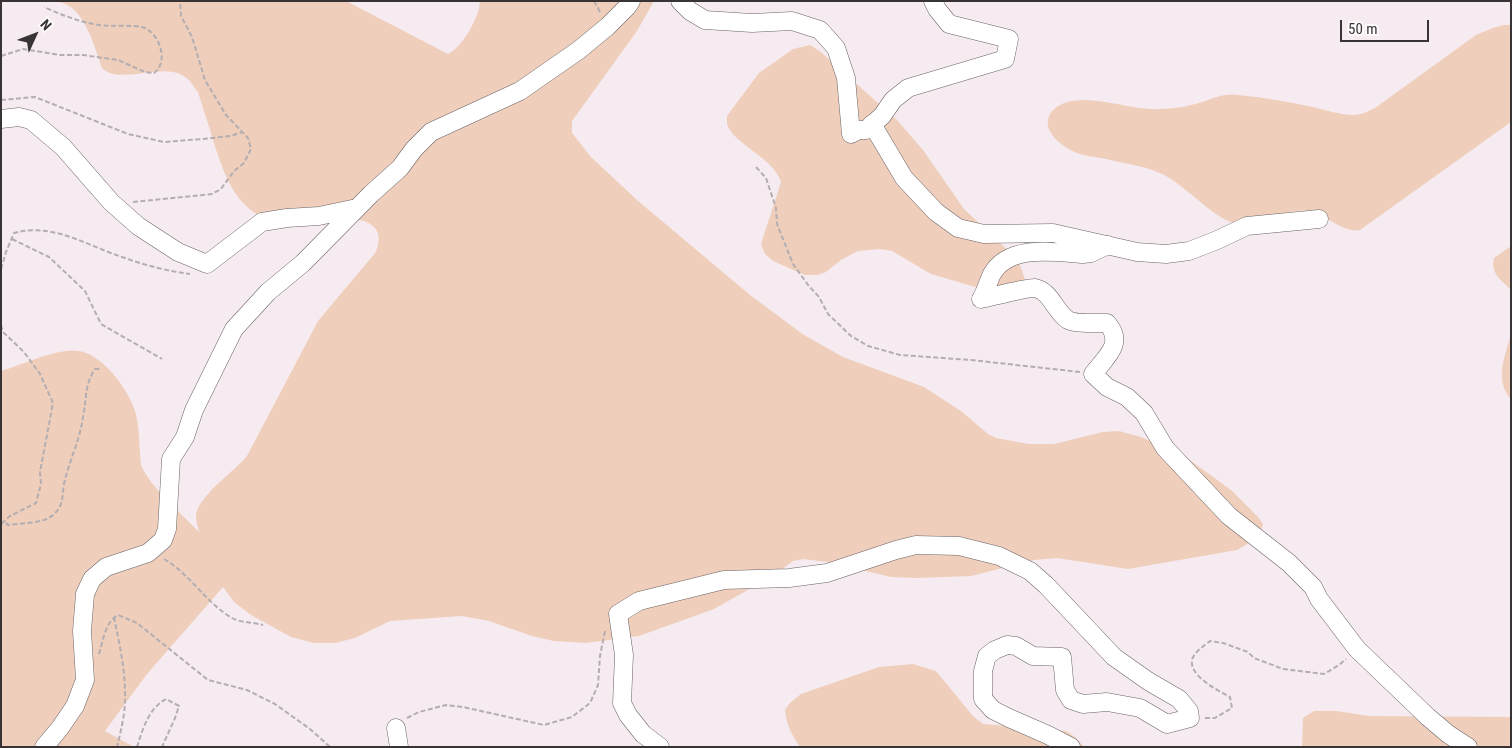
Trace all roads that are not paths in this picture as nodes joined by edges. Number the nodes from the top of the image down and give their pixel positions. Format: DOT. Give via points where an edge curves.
graph roads {
  1 [pos="631,1"];
  2 [pos="680,1"];
  3 [pos="933,1"];
  4 [pos="1,119"];
  5 [pos="872,124"];
  6 [pos="357,208"];
  7 [pos="1319,219"];
  8 [pos="1108,245"];
  9 [pos="396,728"];
  10 [pos="44,747"];
  11 [pos="399,747"];
  12 [pos="660,747"];
  13 [pos="1071,747"];
  14 [pos="1468,747"];
  1 -- 6 [label="street" via="579,50 520,91 431,132 400,168"];
  2 -- 5 [label="street" via="690,12 705,20 792,21 820,30 836,48 846,78 851,134 866,130"];
  3 -- 5 [label="street" via="949,24 1009,39 1005,59 908,88"];
  4 -- 6 [label="street" via="19,117 31,120 63,148 113,204 138,226 178,252 207,264 262,222"];
  5 -- 8 [label="street" via="904,178 936,212 958,228 984,234 1053,233"];
  6 -- 10 [label="street" via="268,292 234,329 194,410 185,436 171,459 168,529 163,540 148,554 106,567 92,579 85,594 82,632 85,680 75,706"];
  7 -- 8 [label="street" via="1247,226 1189,251 1166,254"];
  8 -- 14 [label="street" via="1091,253 1030,251 1006,259 993,273 981,299 1034,288 1044,292 1058,312 1070,321 1107,323 1113,330 1115,341 1093,374 1107,387 1127,397 1144,414 1165,448 1229,516 1289,563 1313,587 1318,599 1357,649 1448,734"];
  9 -- 11 [label="street"];
  12 -- 13 [label="street" via="643,734 622,703 624,655 618,614 639,601 724,580 827,573 916,546 959,546 999,556 1030,571 1114,657 1179,699 1189,711 1190,718 1167,724 1140,708 1107,702 1083,704 1070,700 1065,690 1062,656 1033,656 1016,646 1007,645 987,656 983,671 983,699 993,710"];
}
